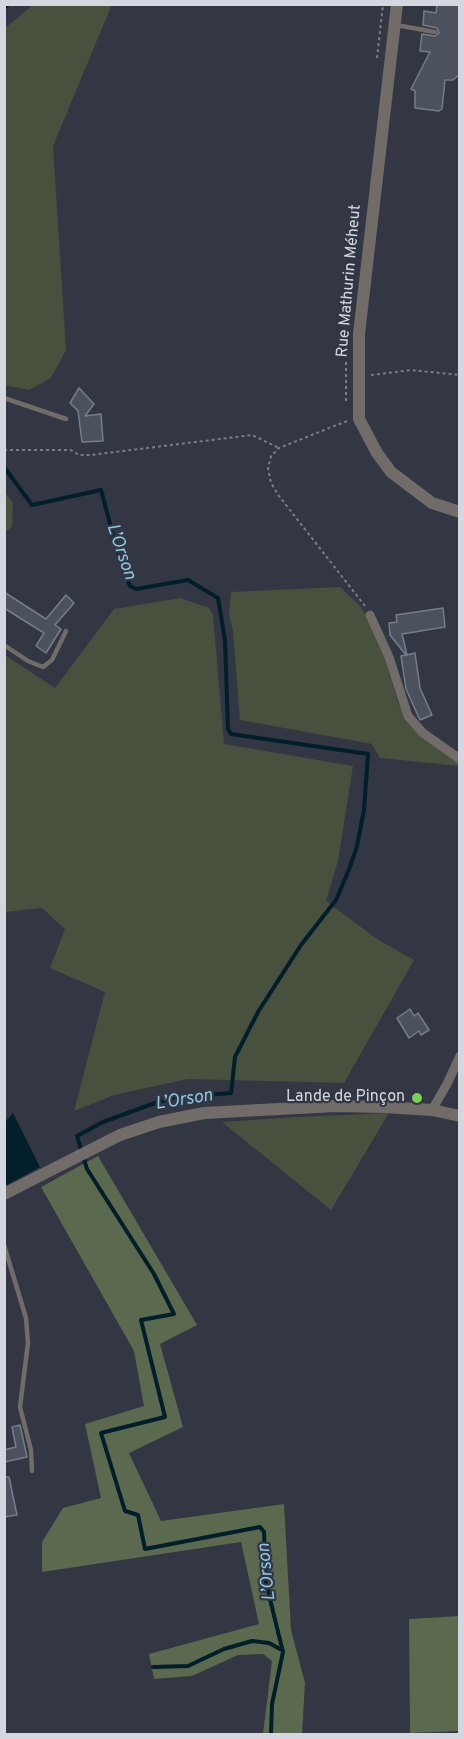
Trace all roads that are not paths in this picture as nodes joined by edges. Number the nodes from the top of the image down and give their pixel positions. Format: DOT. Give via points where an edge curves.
graph roads {
  1 [pos="397,4"];
  2 [pos="393,25"];
  3 [pos="435,32"];
  4 [pos="4,398"];
  5 [pos="66,419"];
  6 [pos="459,512"];
  7 [pos="370,615"];
  8 [pos="66,631"];
  9 [pos="4,645"];
  10 [pos="459,759"];
  11 [pos="459,1056"];
  12 [pos="432,1110"];
  13 [pos="459,1116"];
  14 [pos="4,1194"];
  15 [pos="4,1245"];
  16 [pos="32,1471"];
  1 -- 2 [label="street, Rue Mathurin Méheut"];
  2 -- 3 [label="lane"];
  2 -- 6 [label="street, Rue Mathurin Méheut" via="359,334 359,419 391,472 432,503"];
  4 -- 5 [label="lane"];
  7 -- 10 [label="street" via="408,716 423,733"];
  8 -- 9 [label="lane" via="52,660 43,667"];
  11 -- 12 [label="street"];
  12 -- 13 [label="street"];
  12 -- 14 [label="street" via="335,1106 204,1113 120,1135"];
  15 -- 16 [label="lane" via="26,1318 28,1342 20,1407"];
}
